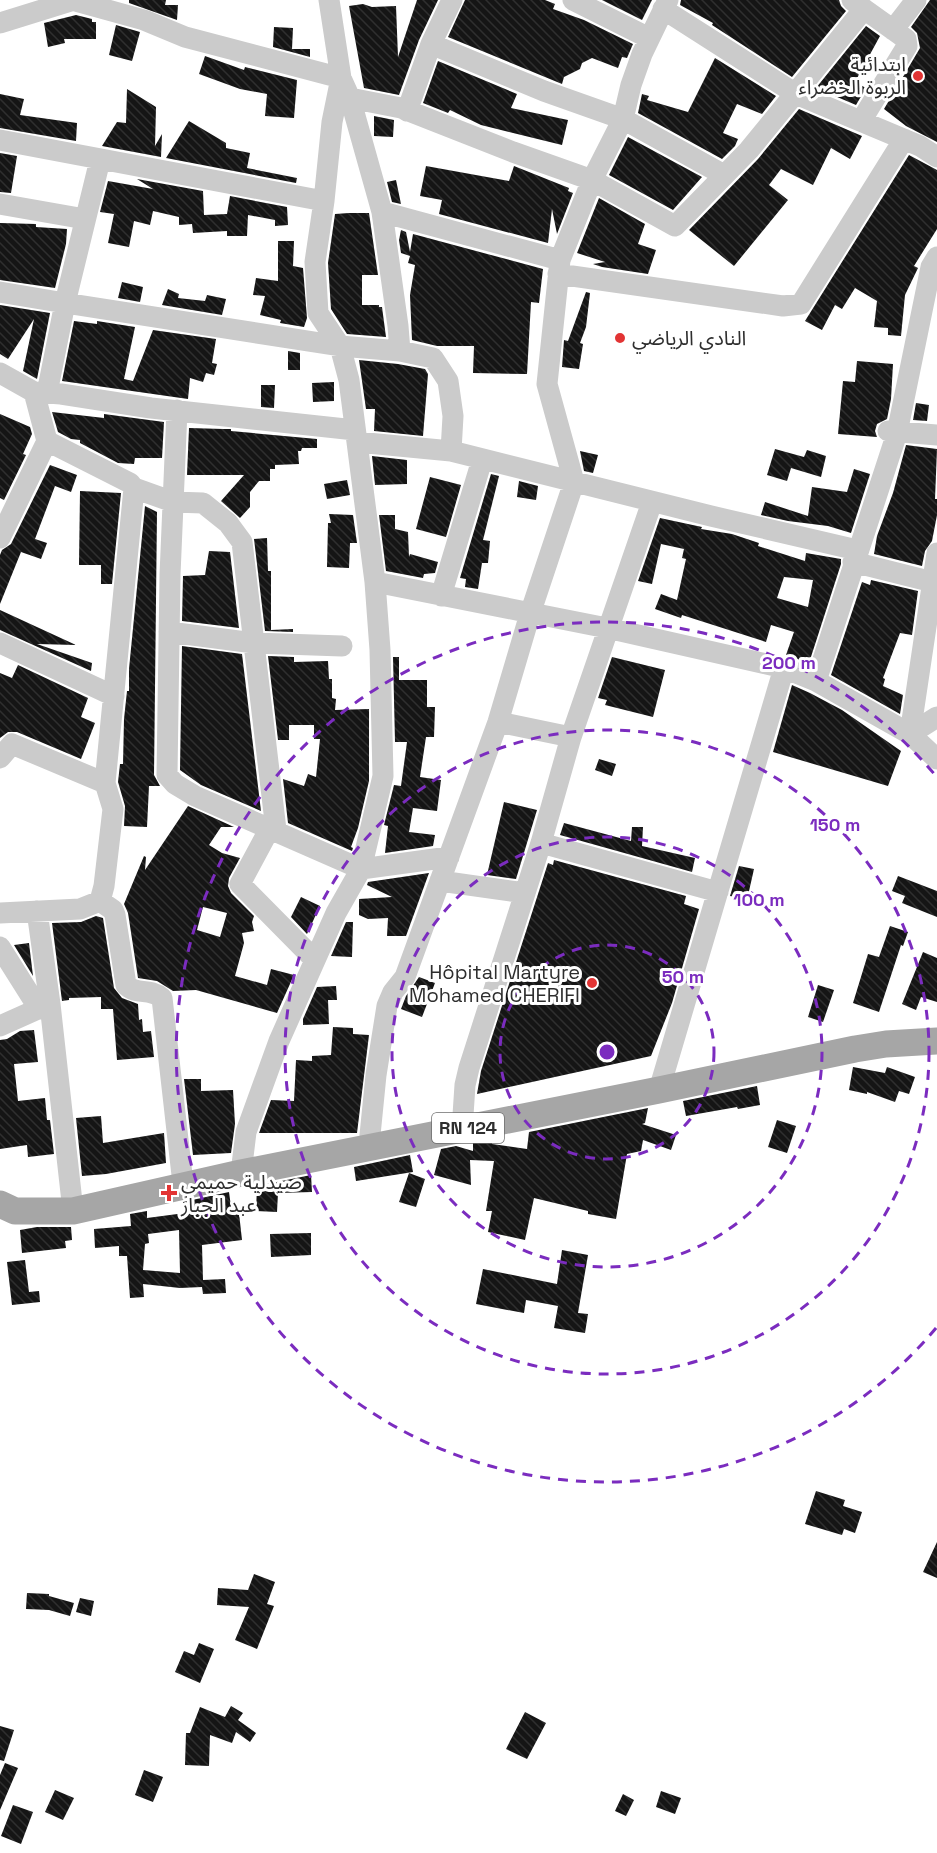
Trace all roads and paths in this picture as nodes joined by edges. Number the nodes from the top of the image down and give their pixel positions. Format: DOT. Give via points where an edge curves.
graph roads {
  1 [pos="74,0"];
  2 [pos="329,0"];
  3 [pos="452,0"];
  4 [pos="573,0"];
  5 [pos="916,0"];
  6 [pos="666,5"];
  7 [pos="858,5"];
  8 [pos="0,22"];
  9 [pos="893,30"];
  10 [pos="649,38"];
  11 [pos="431,44"];
  12 [pos="341,78"];
  13 [pos="796,94"];
  14 [pos="350,98"];
  15 [pos="407,111"];
  16 [pos="623,120"];
  17 [pos="861,121"];
  18 [pos="904,139"];
  19 [pos="0,140"];
  20 [pos="937,157"];
  21 [pos="100,160"];
  22 [pos="724,176"];
  23 [pos="592,180"];
  24 [pos="324,201"];
  25 [pos="0,204"];
  26 [pos="382,212"];
  27 [pos="85,219"];
  28 [pos="937,257"];
  29 [pos="559,267"];
  30 [pos="0,292"];
  31 [pos="65,303"];
  32 [pos="339,346"];
  33 [pos="400,351"];
  34 [pos="0,373"];
  35 [pos="40,393"];
  36 [pos="177,410"];
  37 [pos="892,432"];
  38 [pos="937,435"];
  39 [pos="356,436"];
  40 [pos="47,441"];
  41 [pos="451,451"];
  42 [pos="482,460"];
  43 [pos="574,482"];
  44 [pos="134,488"];
  45 [pos="173,502"];
  46 [pos="652,502"];
  47 [pos="0,538"];
  48 [pos="937,553"];
  49 [pos="855,556"];
  50 [pos="375,582"];
  51 [pos="935,582"];
  52 [pos="441,596"];
  53 [pos="530,614"];
  54 [pos="608,628"];
  55 [pos="169,632"];
  56 [pos="0,643"];
  57 [pos="254,643"];
  58 [pos="342,646"];
  59 [pos="784,668"];
  60 [pos="816,681"];
  61 [pos="114,696"];
  62 [pos="937,717"];
  63 [pos="498,722"];
  64 [pos="910,734"];
  65 [pos="571,737"];
  66 [pos="4,747"];
  67 [pos="937,758"];
  68 [pos="105,783"];
  69 [pos="273,829"];
  70 [pos="541,843"];
  71 [pos="449,857"];
  72 [pos="361,868"];
  73 [pos="440,881"];
  74 [pos="718,892"];
  75 [pos="525,893"];
  76 [pos="100,901"];
  77 [pos="37,911"];
  78 [pos="0,913"];
  79 [pos="0,947"];
  80 [pos="315,960"];
  81 [pos="44,1007"];
  82 [pos="937,1024"];
  83 [pos="0,1026"];
  84 [pos="937,1041"];
  85 [pos="661,1081"];
  86 [pos="463,1115"];
  87 [pos="370,1135"];
  88 [pos="241,1168"];
  89 [pos="182,1175"];
  90 [pos="0,1202"];
  91 [pos="72,1202"];
  1 -- 8 [label="street"];
  1 -- 12 [label="street" via="144,20 185,37"];
  2 -- 12 [label="street"];
  3 -- 11 [label="street"];
  4 -- 10 [label="street"];
  5 -- 9 [label="street"];
  6 -- 10 [label="street"];
  6 -- 13 [label="street"];
  7 -- 9 [label="street"];
  7 -- 13 [label="street"];
  9 -- 17 [label="street" via="906,39 907,46"];
  10 -- 16 [label="street"];
  11 -- 15 [label="street"];
  11 -- 16 [label="street"];
  12 -- 14 [label="street"];
  12 -- 24 [label="street"];
  13 -- 17 [label="street"];
  13 -- 22 [label="street"];
  14 -- 15 [label="street"];
  14 -- 26 [label="street"];
  15 -- 23 [label="street"];
  16 -- 22 [label="street"];
  16 -- 23 [label="street"];
  17 -- 18 [label="street"];
  18 -- 20 [label="street"];
  18 -- 29 [label="street" via="801,304 783,306"];
  19 -- 21 [label="street"];
  21 -- 24 [label="street"];
  21 -- 27 [label="street"];
  22 -- 23 [label="street" via="675,226"];
  23 -- 29 [label="street"];
  24 -- 32 [label="street" via="315,262 318,313"];
  25 -- 27 [label="street"];
  26 -- 29 [label="street"];
  26 -- 33 [label="street"];
  27 -- 31 [label="street"];
  28 -- 37 [label="street" via="931,267"];
  29 -- 43 [label="street" via="547,384"];
  30 -- 31 [label="street"];
  31 -- 32 [label="street"];
  31 -- 35 [label="street"];
  32 -- 33 [label="street"];
  32 -- 39 [label="street" via="349,380"];
  33 -- 41 [label="street" via="433,358 448,381 453,416"];
  34 -- 35 [label="street"];
  35 -- 36 [label="street"];
  35 -- 40 [label="street"];
  36 -- 39 [label="street"];
  36 -- 45 [label="street"];
  37 -- 38 [label="street"];
  37 -- 49 [label="street"];
  39 -- 41 [label="street"];
  39 -- 50 [label="street"];
  40 -- 44 [label="street"];
  40 -- 47 [label="street"];
  41 -- 42 [label="street"];
  42 -- 43 [label="street"];
  42 -- 52 [label="street"];
  43 -- 46 [label="street"];
  43 -- 53 [label="street"];
  44 -- 45 [label="street"];
  44 -- 61 [label="street"];
  45 -- 55 [label="street"];
  45 -- 57 [label="street" via="203,503 228,523 242,542"];
  46 -- 49 [label="street"];
  46 -- 54 [label="street"];
  48 -- 51 [label="street"];
  49 -- 51 [label="street"];
  49 -- 60 [label="street"];
  50 -- 52 [label="street"];
  50 -- 72 [label="street" via="383,776"];
  51 -- 64 [label="street"];
  52 -- 53 [label="street"];
  53 -- 54 [label="street"];
  53 -- 63 [label="street"];
  54 -- 59 [label="street"];
  54 -- 65 [label="street"];
  55 -- 57 [label="street"];
  55 -- 69 [label="street" via="167,775 195,796"];
  56 -- 61 [label="street"];
  57 -- 58 [label="street"];
  57 -- 69 [label="street"];
  59 -- 60 [label="street"];
  59 -- 74 [label="street"];
  60 -- 64 [label="street"];
  61 -- 68 [label="street"];
  62 -- 64 [label="street"];
  63 -- 65 [label="street"];
  63 -- 71 [label="street"];
  64 -- 67 [label="street"];
  65 -- 70 [label="street"];
  66 -- 68 [label="street"];
  68 -- 76 [label="street" via="113,808"];
  69 -- 72 [label="street"];
  69 -- 80 [label="street" via="240,884"];
  70 -- 74 [label="street"];
  70 -- 75 [label="street"];
  71 -- 72 [label="street"];
  71 -- 73 [label="street"];
  72 -- 80 [label="street"];
  73 -- 75 [label="street"];
  73 -- 87 [label="street" via="405,977 387,1006"];
  74 -- 85 [label="street"];
  75 -- 86 [label="street" via="469,1068"];
  76 -- 77 [label="street" via="80,909"];
  76 -- 89 [label="street" via="116,915 126,985 131,990 155,992 162,998"];
  77 -- 78 [label="street"];
  77 -- 81 [label="street"];
  79 -- 81 [label="street"];
  80 -- 88 [label="street" via="279,1041 246,1132"];
  81 -- 83 [label="street"];
  81 -- 91 [label="street"];
  82 -- 85 [label="main road, RN 124" via="883,1028"];
  84 -- 85 [label="main road, RN 124" via="886,1044"];
  85 -- 86 [label="main road, RN 124"];
  85 -- 88 [label="main road, RN 124"];
  86 -- 87 [label="main road, RN 124"];
  87 -- 88 [label="main road, RN 124"];
  88 -- 89 [label="main road, RN 124"];
  88 -- 91 [label="main road, RN 124"];
  89 -- 91 [label="main road, RN 124"];
  90 -- 91 [label="main road, RN 124" via="14,1196"];
}
